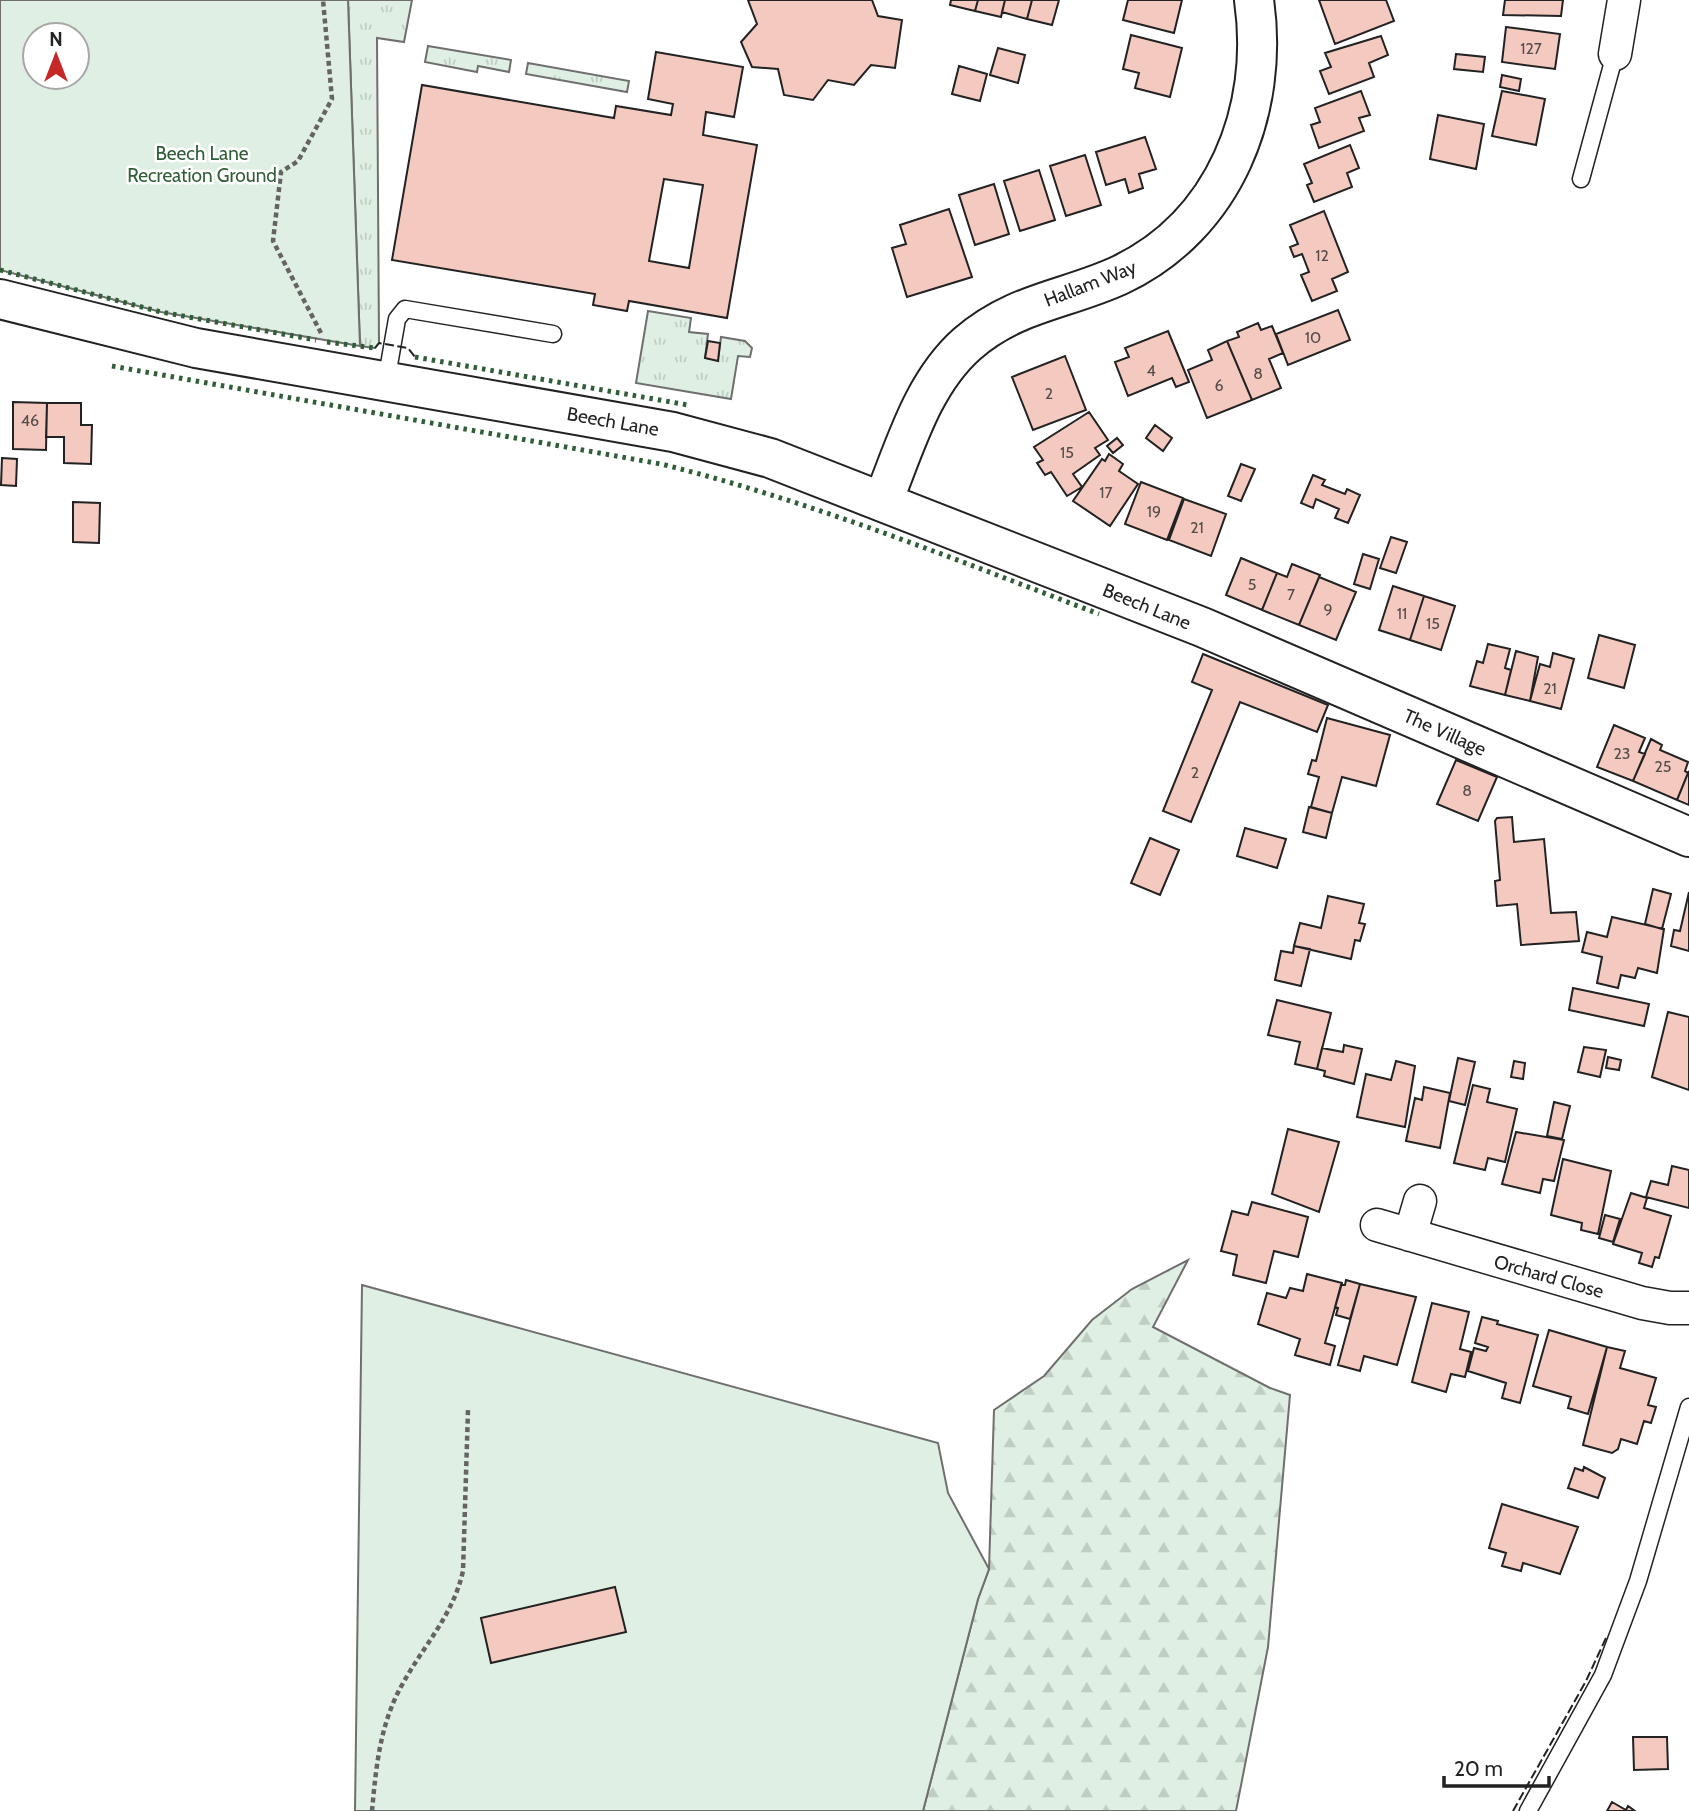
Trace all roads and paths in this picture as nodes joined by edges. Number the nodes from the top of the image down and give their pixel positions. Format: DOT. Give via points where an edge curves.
graph roads {
  1 [pos="323,0"];
  2 [pos="1254,0"];
  3 [pos="1631,17"];
  4 [pos="1615,54"];
  5 [pos="1581,178"];
  6 [pos="0,299"];
  7 [pos="552,334"];
  8 [pos="317,369"];
  9 [pos="386,382"];
  10 [pos="883,501"];
  11 [pos="1202,627"];
  12 [pos="1689,837"];
  13 [pos="1420,1201"];
  14 [pos="1377,1225"];
  15 [pos="1410,1235"];
  16 [pos="1689,1308"];
  17 [pos="1689,1408"];
  18 [pos="468,1410"];
  19 [pos="372,1811"];
  20 [pos="1528,1811"];
  1 -- 8 [label="path" via="332,99 298,160 281,172 273,241 322,336"];
  2 -- 10 [label="street, Hallam Way" via="1259,55 1255,94 1239,149 1214,196 1186,228 1145,262 1098,284 1027,306 968,343 943,369 925,398"];
  3 -- 4 [label="street"];
  4 -- 5 [label="lane"];
  6 -- 8 [label="street, Beech Lane" via="184,346"];
  7 -- 9 [label="lane" via="405,309 397,319"];
  8 -- 9 [label="street, Beech Lane"];
  9 -- 10 [label="street, Beech Lane" via="708,440"];
  10 -- 11 [label="street, Beech Lane"];
  11 -- 12 [label="street, The Village"];
  13 -- 15 [label="street"];
  14 -- 15 [label="street, Orchard Close"];
  15 -- 16 [label="street, Orchard Close" via="1642,1303"];
  17 -- 20 [label="lane" via="1638,1581 1604,1675"];
  18 -- 19 [label="path" via="463,1571 457,1597 402,1685 386,1720"];
}
